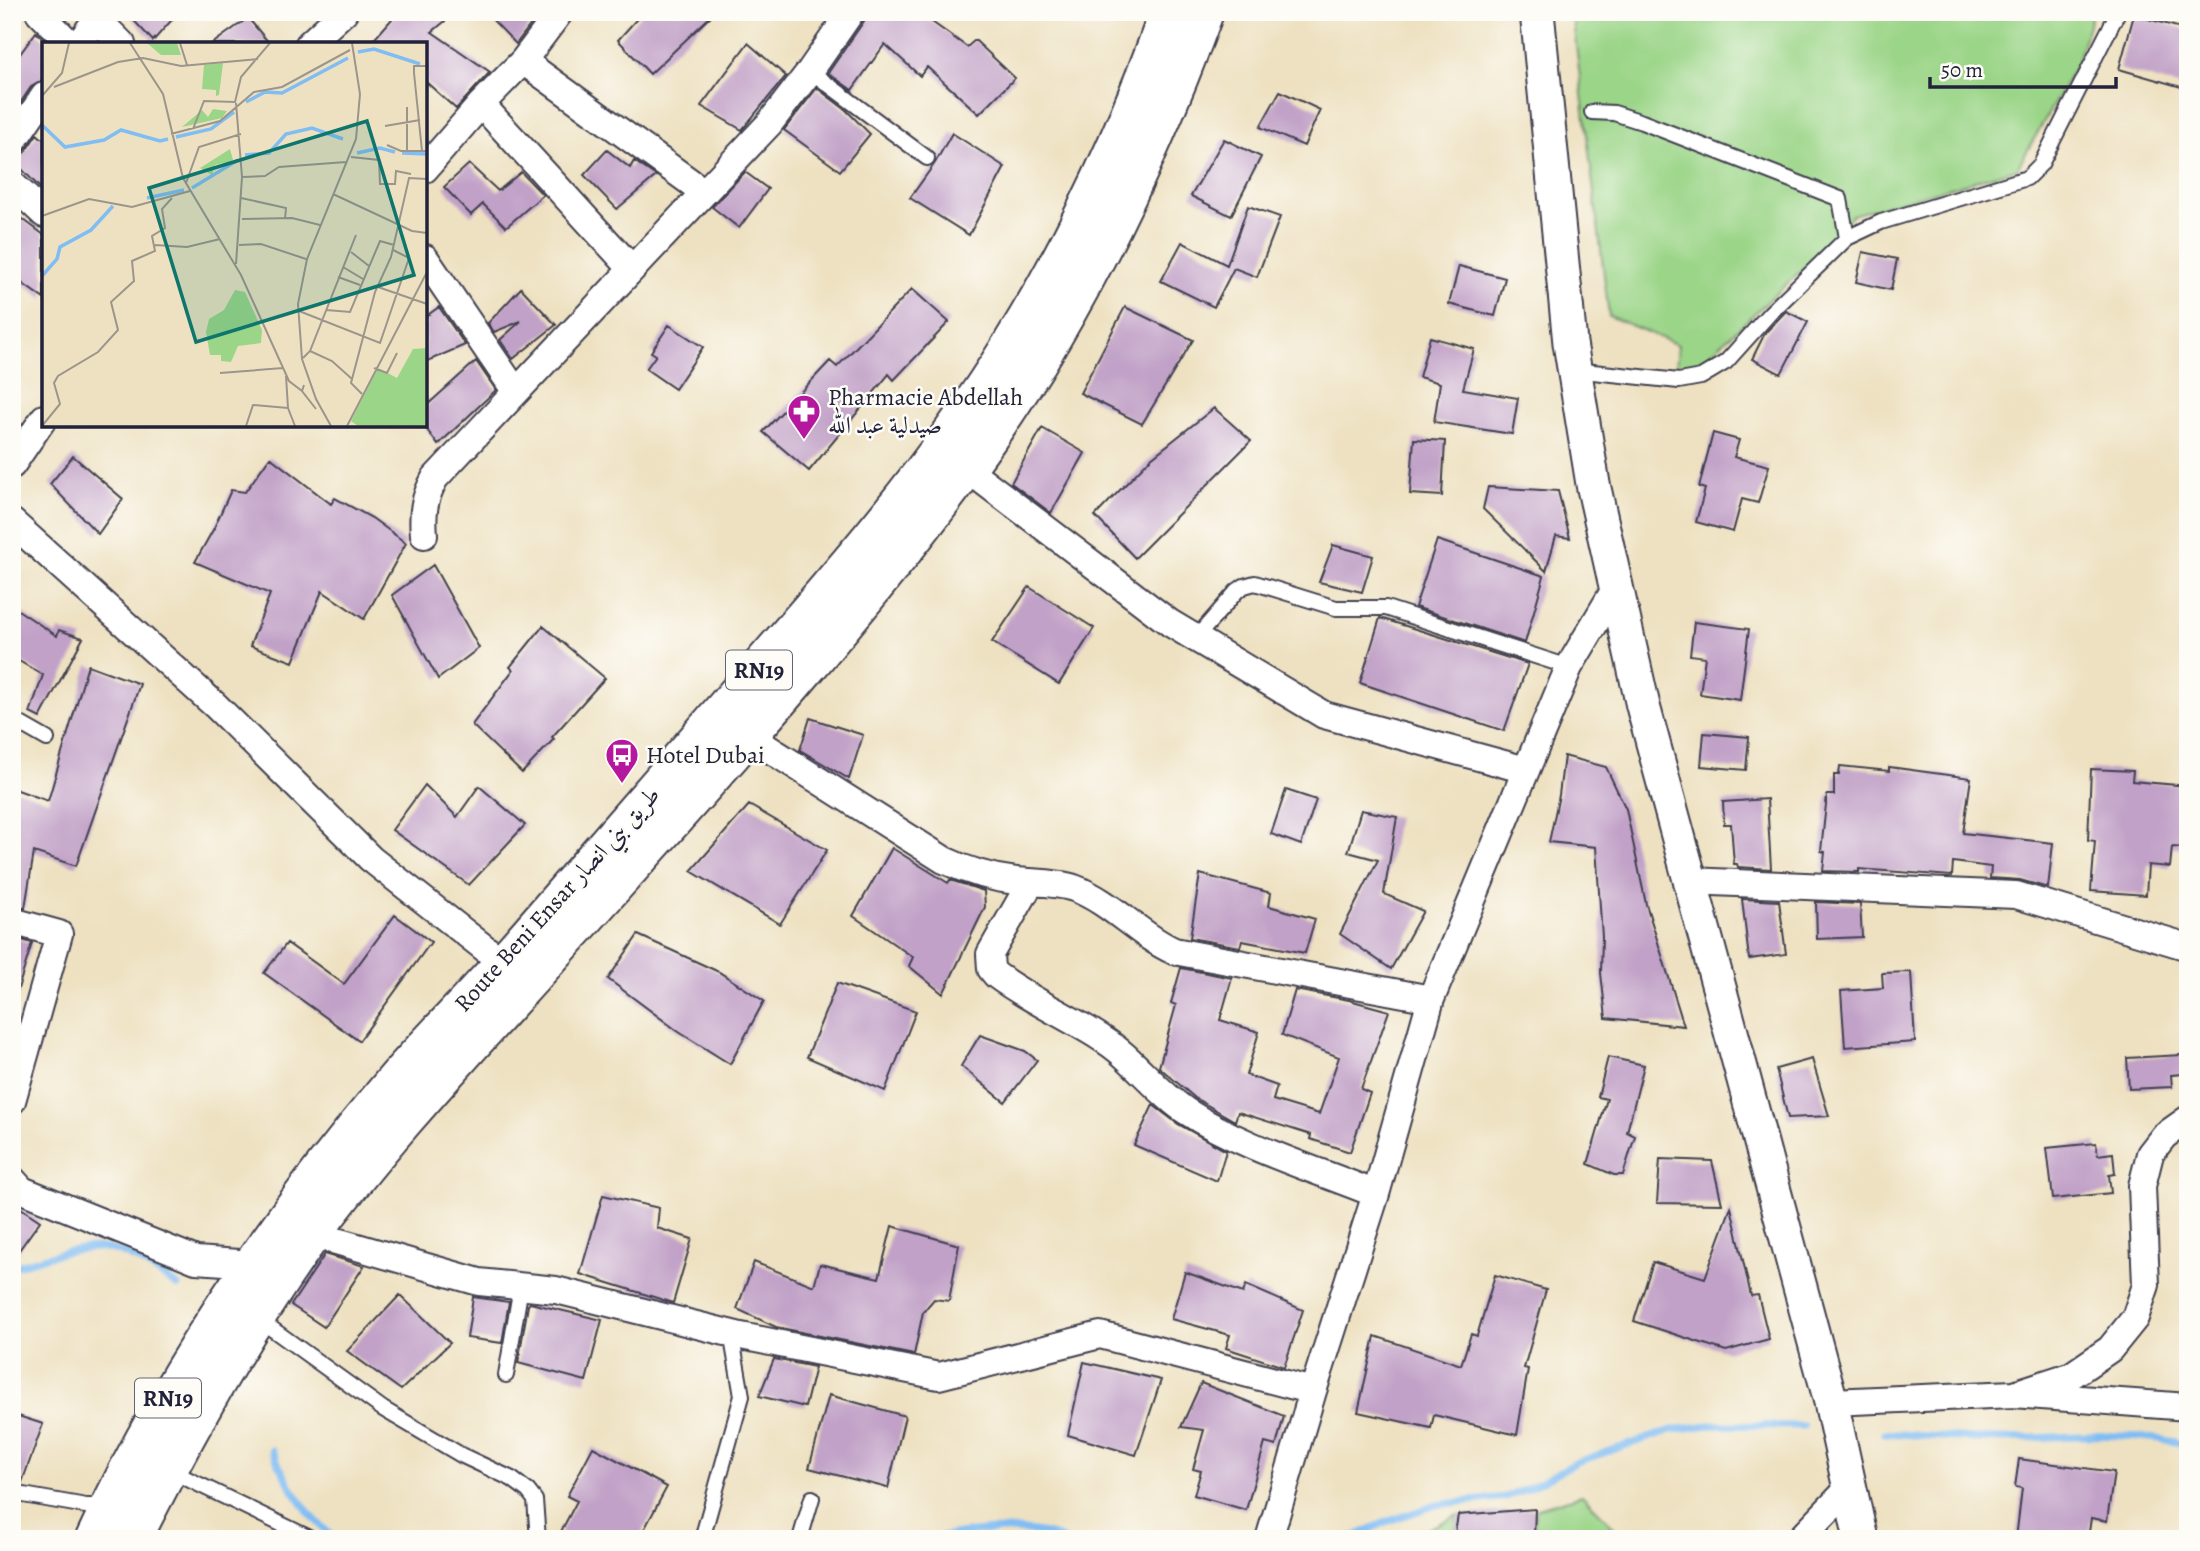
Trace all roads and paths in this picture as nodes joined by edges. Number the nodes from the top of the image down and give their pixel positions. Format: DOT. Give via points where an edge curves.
graph roads {
  1 [pos="39,12"];
  2 [pos="344,12"];
  3 [pos="560,12"];
  4 [pos="851,12"];
  5 [pos="1169,12"];
  6 [pos="1204,12"];
  7 [pos="1537,12"];
  8 [pos="2118,12"];
  9 [pos="99,16"];
  10 [pos="68,42"];
  11 [pos="80,42"];
  12 [pos="120,42"];
  13 [pos="311,42"];
  14 [pos="523,61"];
  15 [pos="810,71"];
  16 [pos="481,104"];
  17 [pos="40,109"];
  18 [pos="1592,112"];
  19 [pos="12,143"];
  20 [pos="927,158"];
  21 [pos="427,167"];
  22 [pos="12,184"];
  23 [pos="704,192"];
  24 [pos="42,212"];
  25 [pos="1847,238"];
  26 [pos="427,261"];
  27 [pos="632,269"];
  28 [pos="1574,370"];
  29 [pos="516,392"];
  30 [pos="42,421"];
  31 [pos="953,459"];
  32 [pos="12,465"];
  33 [pos="12,522"];
  34 [pos="424,536"];
  35 [pos="1617,586"];
  36 [pos="1196,638"];
  37 [pos="1569,667"];
  38 [pos="12,719"];
  39 [pos="732,725"];
  40 [pos="47,739"];
  41 [pos="1526,770"];
  42 [pos="1690,881"];
  43 [pos="1031,882"];
  44 [pos="12,921"];
  45 [pos="2188,947"];
  46 [pos="515,972"];
  47 [pos="1432,999"];
  48 [pos="12,1101"];
  49 [pos="2188,1119"];
  50 [pos="12,1180"];
  51 [pos="1376,1194"];
  52 [pos="297,1229"];
  53 [pos="253,1264"];
  54 [pos="521,1286"];
  55 [pos="255,1317"];
  56 [pos="731,1333"];
  57 [pos="506,1375"];
  58 [pos="1313,1391"];
  59 [pos="2014,1394"];
  60 [pos="1831,1402"];
  61 [pos="2188,1407"];
  62 [pos="167,1469"];
  63 [pos="1850,1487"];
  64 [pos="12,1493"];
  65 [pos="812,1499"];
  66 [pos="102,1522"];
  67 [pos="132,1539"];
  68 [pos="312,1539"];
  69 [pos="538,1539"];
  70 [pos="702,1539"];
  71 [pos="800,1539"];
  72 [pos="1269,1539"];
  73 [pos="1800,1539"];
  74 [pos="1861,1539"];
  1 -- 10 [label="street"];
  2 -- 13 [label="street"];
  3 -- 14 [label="street"];
  4 -- 15 [label="street"];
  5 -- 31 [label="highway, Route Beni Ensar طريق بني انصار / RN19" via="1130,118 1075,234"];
  6 -- 31 [label="highway, Route Beni Ensar طريق بني انصار / RN19" via="1157,131 1101,248 1037,361"];
  7 -- 28 [label="street"];
  8 -- 25 [label="lane" via="2041,164 2027,178 1881,222"];
  9 -- 11 [label="street"];
  9 -- 12 [label="street"];
  14 -- 16 [label="street"];
  14 -- 23 [label="street"];
  15 -- 20 [label="lane"];
  15 -- 23 [label="street" via="769,124"];
  16 -- 21 [label="street"];
  16 -- 27 [label="street"];
  17 -- 19 [label="street"];
  18 -- 25 [label="lane" via="1642,122 1840,199"];
  22 -- 24 [label="street"];
  23 -- 27 [label="street"];
  25 -- 28 [label="lane" via="1726,362 1701,377 1679,381"];
  26 -- 29 [label="street"];
  27 -- 29 [label="street"];
  28 -- 35 [label="street" via="1593,484"];
  29 -- 34 [label="street" via="435,478 422,514"];
  30 -- 32 [label="street"];
  31 -- 36 [label="street"];
  31 -- 39 [label="highway, Route Beni Ensar طريق بني انصار / RN19" via="840,629"];
  33 -- 46 [label="street" via="216,706 371,859"];
  35 -- 37 [label="street"];
  35 -- 42 [label="street" via="1643,706"];
  36 -- 37 [label="lane" via="1237,591 1255,583 1336,608 1386,608"];
  36 -- 41 [label="street" via="1324,715"];
  37 -- 41 [label="street"];
  38 -- 40 [label="lane"];
  39 -- 43 [label="street" via="943,860 980,875"];
  39 -- 46 [label="highway, Route Beni Ensar طريق بني انصار / RN19"];
  41 -- 47 [label="street"];
  42 -- 45 [label="street" via="2016,895"];
  42 -- 60 [label="street"];
  43 -- 47 [label="street" via="1071,887 1091,895 1174,951"];
  43 -- 51 [label="street" via="990,954 996,975 1118,1049 1187,1112 1240,1139"];
  44 -- 48 [label="street" via="59,934"];
  46 -- 52 [label="highway, Route Beni Ensar طريق بني انصار / RN19" via="452,1063 380,1147"];
  47 -- 51 [label="street"];
  49 -- 59 [label="street" via="2164,1136 2150,1154 2142,1186 2146,1285 2135,1318 2110,1349 2072,1375"];
  50 -- 53 [label="street" via="22,1190 196,1260"];
  51 -- 58 [label="street"];
  52 -- 53 [label="highway, Route Beni Ensar طريق بني انصار / RN19"];
  52 -- 54 [label="street" via="479,1282"];
  52 -- 55 [label="highway, Route Beni Ensar طريق بني انصار / RN19"];
  53 -- 66 [label="highway, Route Beni Ensar طريق بني انصار / RN19" via="177,1382"];
  54 -- 56 [label="street" via="556,1290"];
  54 -- 57 [label="lane"];
  55 -- 62 [label="highway, Route Beni Ensar طريق بني انصار / RN19"];
  55 -- 69 [label="lane" via="383,1409 528,1490 535,1500"];
  56 -- 58 [label="street" via="939,1376 1100,1335"];
  56 -- 70 [label="lane" via="742,1396"];
  58 -- 72 [label="street"];
  59 -- 60 [label="street"];
  59 -- 61 [label="street"];
  60 -- 63 [label="street"];
  62 -- 67 [label="highway, Route Beni Ensar طريق بني انصار / RN19"];
  62 -- 68 [label="lane"];
  63 -- 73 [label="street"];
  63 -- 74 [label="street"];
  64 -- 66 [label="lane" via="86,1506"];
  65 -- 71 [label="lane"];
}
